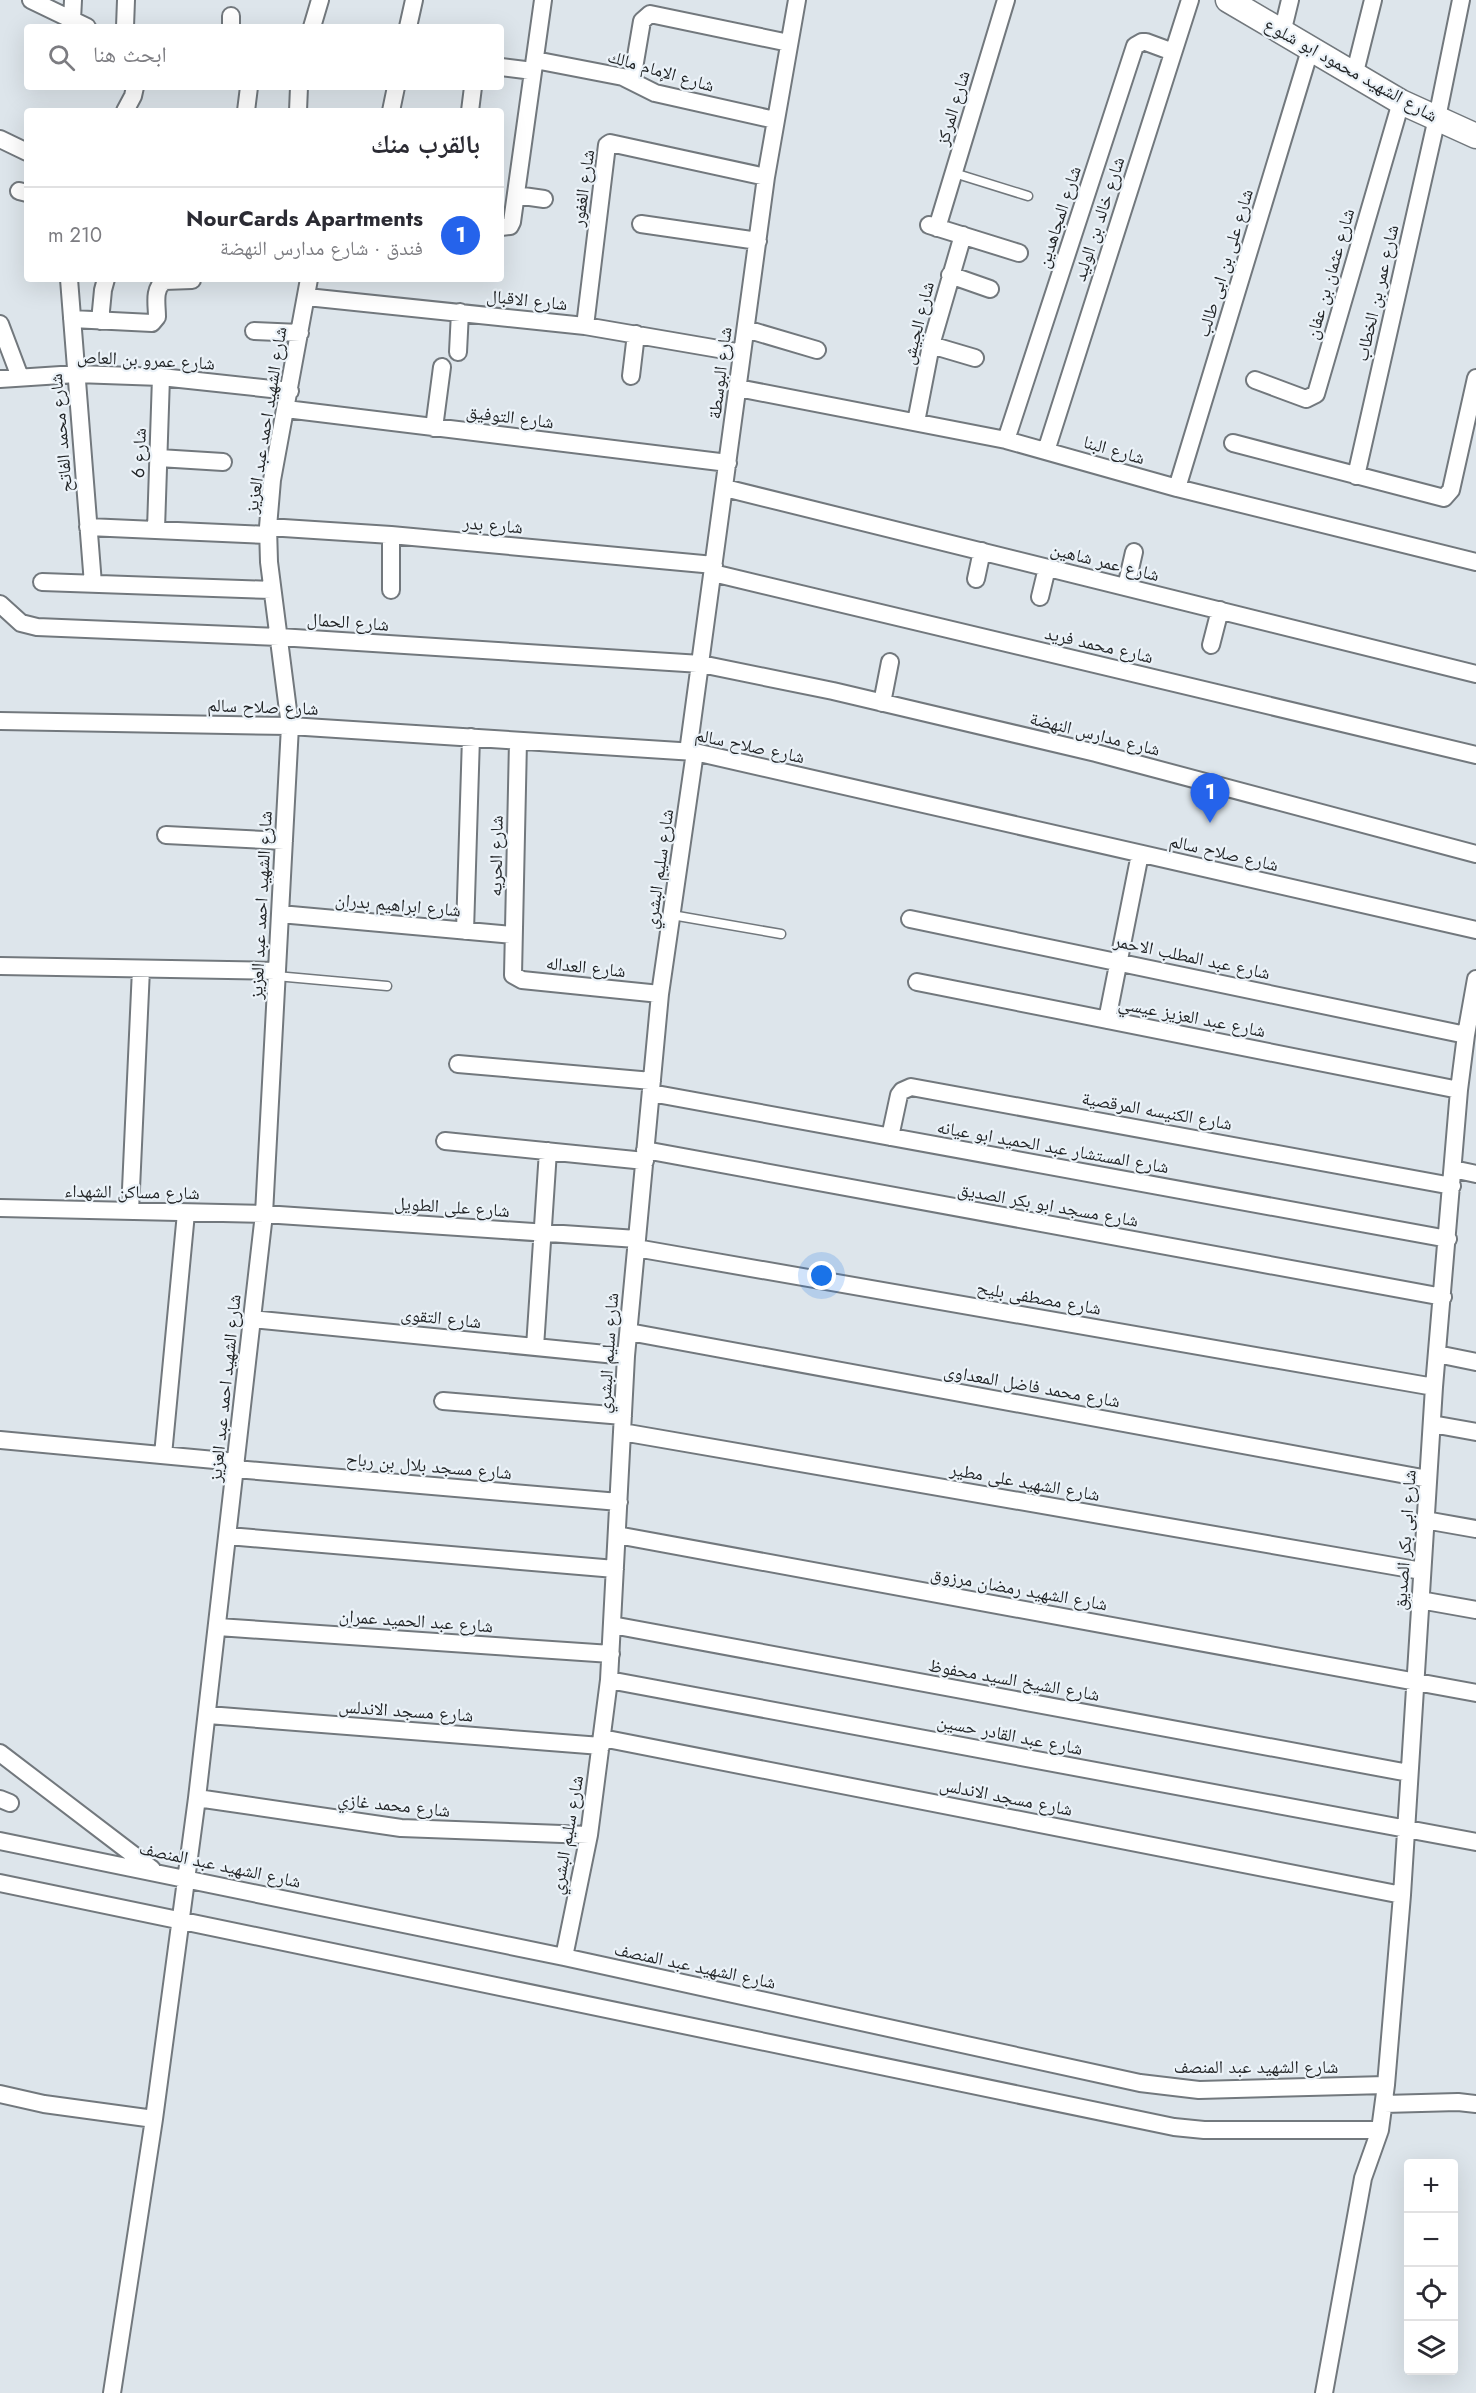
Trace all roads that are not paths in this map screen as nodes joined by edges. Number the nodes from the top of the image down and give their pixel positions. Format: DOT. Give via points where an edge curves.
graph roads {
  1 [pos="32,0"];
  2 [pos="73,0"];
  3 [pos="126,0"];
  4 [pos="320,0"];
  5 [pos="414,0"];
  6 [pos="543,0"];
  7 [pos="797,0"];
  8 [pos="1006,0"];
  9 [pos="1190,0"];
  10 [pos="1290,0"];
  11 [pos="1373,0"];
  12 [pos="1461,0"];
  13 [pos="1235,2"];
  14 [pos="79,24"];
  15 [pos="125,24"];
  16 [pos="313,24"];
  17 [pos="409,24"];
  18 [pos="1282,33"];
  19 [pos="789,44"];
  20 [pos="1310,50"];
  21 [pos="1173,52"];
  22 [pos="534,65"];
  23 [pos="504,67"];
  24 [pos="1354,76"];
  25 [pos="632,80"];
  26 [pos="134,90"];
  27 [pos="249,90"];
  28 [pos="299,90"];
  29 [pos="395,90"];
  30 [pos="473,90"];
  31 [pos="1401,102"];
  32 [pos="126,108"];
  33 [pos="246,108"];
  34 [pos="298,108"];
  35 [pos="391,108"];
  36 [pos="470,108"];
  37 [pos="1437,118"];
  38 [pos="775,120"];
  39 [pos="1476,136"];
  40 [pos="0,139"];
  41 [pos="24,151"];
  42 [pos="954,172"];
  43 [pos="766,177"];
  44 [pos="516,195"];
  45 [pos="1028,196"];
  46 [pos="544,200"];
  47 [pos="642,224"];
  48 [pos="504,226"];
  49 [pos="963,235"];
  50 [pos="758,241"];
  51 [pos="1019,253"];
  52 [pos="950,275"];
  53 [pos="69,282"];
  54 [pos="105,282"];
  55 [pos="163,282"];
  56 [pos="309,282"];
  57 [pos="990,289"];
  58 [pos="307,297"];
  59 [pos="460,312"];
  60 [pos="72,319"];
  61 [pos="100,321"];
  62 [pos="0,324"];
  63 [pos="585,326"];
  64 [pos="746,329"];
  65 [pos="254,331"];
  66 [pos="300,333"];
  67 [pos="636,334"];
  68 [pos="931,345"];
  69 [pos="817,350"];
  70 [pos="458,352"];
  71 [pos="742,353"];
  72 [pos="975,358"];
  73 [pos="442,367"];
  74 [pos="76,374"];
  75 [pos="631,376"];
  76 [pos="20,377"];
  77 [pos="161,377"];
  78 [pos="1476,378"];
  79 [pos="0,379"];
  80 [pos="1255,380"];
  81 [pos="738,388"];
  82 [pos="290,391"];
  83 [pos="286,409"];
  84 [pos="916,422"];
  85 [pos="434,428"];
  86 [pos="1006,440"];
  87 [pos="1233,444"];
  88 [pos="1046,451"];
  89 [pos="159,458"];
  90 [pos="223,462"];
  91 [pos="729,463"];
  92 [pos="1356,476"];
  93 [pos="725,488"];
  94 [pos="1177,488"];
  95 [pos="88,527"];
  96 [pos="156,529"];
  97 [pos="268,531"];
  98 [pos="391,535"];
  99 [pos="982,551"];
  100 [pos="1134,552"];
  101 [pos="1476,562"];
  102 [pos="1047,568"];
  103 [pos="714,569"];
  104 [pos="976,579"];
  105 [pos="42,582"];
  106 [pos="93,584"];
  107 [pos="1126,587"];
  108 [pos="272,590"];
  109 [pos="391,590"];
  110 [pos="1040,597"];
  111 [pos="0,604"];
  112 [pos="1220,610"];
  113 [pos="279,637"];
  114 [pos="1211,645"];
  115 [pos="890,662"];
  116 [pos="701,664"];
  117 [pos="1476,674"];
  118 [pos="882,703"];
  119 [pos="0,721"];
  120 [pos="290,726"];
  121 [pos="471,738"];
  122 [pos="518,741"];
  123 [pos="691,752"];
  124 [pos="1476,756"];
  125 [pos="166,835"];
  126 [pos="284,841"];
  127 [pos="1140,854"];
  128 [pos="1476,854"];
  129 [pos="280,914"];
  130 [pos="672,915"];
  131 [pos="910,919"];
  132 [pos="1476,930"];
  133 [pos="465,931"];
  134 [pos="781,934"];
  135 [pos="513,935"];
  136 [pos="1118,962"];
  137 [pos="0,966"];
  138 [pos="141,969"];
  139 [pos="512,971"];
  140 [pos="277,973"];
  141 [pos="1476,980"];
  142 [pos="917,982"];
  143 [pos="387,986"];
  144 [pos="660,994"];
  145 [pos="1107,1020"];
  146 [pos="1466,1035"];
  147 [pos="458,1064"];
  148 [pos="652,1087"];
  149 [pos="1460,1090"];
  150 [pos="890,1137"];
  151 [pos="445,1141"];
  152 [pos="548,1151"];
  153 [pos="645,1156"];
  154 [pos="1476,1174"];
  155 [pos="1453,1177"];
  156 [pos="0,1208"];
  157 [pos="130,1211"];
  158 [pos="186,1212"];
  159 [pos="264,1214"];
  160 [pos="542,1232"];
  161 [pos="1448,1239"];
  162 [pos="637,1244"];
  163 [pos="1443,1297"];
  164 [pos="252,1319"];
  165 [pos="629,1332"];
  166 [pos="535,1347"];
  167 [pos="1437,1354"];
  168 [pos="626,1356"];
  169 [pos="1476,1362"];
  170 [pos="1434,1386"];
  171 [pos="443,1401"];
  172 [pos="623,1424"];
  173 [pos="1432,1424"];
  174 [pos="1476,1432"];
  175 [pos="0,1440"];
  176 [pos="163,1455"];
  177 [pos="236,1466"];
  178 [pos="1428,1479"];
  179 [pos="618,1503"];
  180 [pos="1425,1520"];
  181 [pos="1476,1529"];
  182 [pos="617,1535"];
  183 [pos="228,1536"];
  184 [pos="615,1569"];
  185 [pos="1422,1571"];
  186 [pos="1420,1600"];
  187 [pos="1476,1610"];
  188 [pos="612,1625"];
  189 [pos="218,1627"];
  190 [pos="611,1654"];
  191 [pos="609,1680"];
  192 [pos="1414,1680"];
  193 [pos="1476,1693"];
  194 [pos="208,1715"];
  195 [pos="602,1742"];
  196 [pos="0,1753"];
  197 [pos="1409,1773"];
  198 [pos="197,1798"];
  199 [pos="1405,1829"];
  200 [pos="589,1835"];
  201 [pos="0,1841"];
  202 [pos="1476,1842"];
  203 [pos="156,1872"];
  204 [pos="187,1878"];
  205 [pos="0,1883"];
  206 [pos="1402,1895"];
  207 [pos="181,1922"];
  208 [pos="564,1957"];
  209 [pos="1386,2085"];
  210 [pos="0,2094"];
  211 [pos="1383,2103"];
  212 [pos="1476,2104"];
  213 [pos="154,2119"];
  214 [pos="1380,2130"];
  215 [pos="112,2393"];
  216 [pos="1324,2393"];
  1 -- 14 [label="street"];
  2 -- 14 [label="street"];
  3 -- 15 [label="street"];
  4 -- 16 [label="street"];
  5 -- 17 [label="street"];
  6 -- 22 [label="street"];
  7 -- 19 [label="street, شارع البوسطة"];
  8 -- 42 [label="street, شارع المركز"];
  9 -- 21 [label="street, شارع خالد بن الوليد"];
  10 -- 18 [label="street"];
  11 -- 24 [label="street"];
  12 -- 37 [label="street, شارع عمر بن الخطاب"];
  13 -- 18 [label="street, شارع الشهيد محمود ابو شلوع"];
  18 -- 20 [label="street, شارع الشهيد محمود ابو شلوع"];
  19 -- 25 [label="street" via="650,14 642,21"];
  19 -- 38 [label="street, شارع البوسطة"];
  20 -- 24 [label="street, شارع الشهيد محمود ابو شلوع"];
  20 -- 94 [label="street, شارع على بن ابى طالب"];
  21 -- 86 [label="street, شارع المجاهدين" via="1146,42 1136,46"];
  21 -- 88 [label="street, شارع خالد بن الوليد"];
  22 -- 23 [label="street, شارع الإمام مالك"];
  22 -- 25 [label="street, شارع الإمام مالك"];
  22 -- 44 [label="street"];
  24 -- 31 [label="street, شارع الشهيد محمود ابو شلوع"];
  25 -- 38 [label="street, شارع الإمام مالك" via="655,93"];
  26 -- 32 [label="street"];
  27 -- 33 [label="street"];
  28 -- 34 [label="street"];
  29 -- 35 [label="street"];
  30 -- 36 [label="street"];
  31 -- 37 [label="street, شارع الشهيد محمود ابو شلوع"];
  31 -- 80 [label="street, شارع عثمان بن عفان" via="1316,394 1306,399"];
  37 -- 39 [label="street, شارع الشهيد محمود ابو شلوع"];
  37 -- 92 [label="street, شارع عمر بن الخطاب"];
  38 -- 43 [label="street, شارع البوسطة"];
  40 -- 41 [label="street"];
  42 -- 45 [label="lane"];
  42 -- 49 [label="street, شارع المركز" via="933,226"];
  43 -- 50 [label="street, شارع البوسطة"];
  43 -- 63 [label="street, شارع الغفور" via="607,145"];
  44 -- 46 [label="street"];
  44 -- 48 [label="street" via="512,224"];
  47 -- 50 [label="street"];
  49 -- 51 [label="street"];
  49 -- 52 [label="street, شارع الجيش"];
  50 -- 64 [label="street, شارع البوسطة"];
  52 -- 57 [label="street"];
  52 -- 68 [label="street, شارع الجيش"];
  53 -- 60 [label="street, شارع محمد الفاتح"];
  54 -- 61 [label="street"];
  55 -- 61 [label="street" via="157,291 157,317 152,323"];
  56 -- 58 [label="street, شارع الشهيد احمد عبد العزيز"];
  58 -- 59 [label="street, شارع الاقبال"];
  58 -- 66 [label="street, شارع الشهيد احمد عبد العزيز"];
  59 -- 63 [label="street, شارع الاقبال"];
  59 -- 70 [label="street"];
  60 -- 61 [label="street"];
  60 -- 74 [label="street, شارع محمد الفاتح"];
  62 -- 76 [label="street"];
  63 -- 67 [label="street, شارع الاقبال"];
  64 -- 69 [label="street"];
  64 -- 71 [label="street, شارع البوسطة"];
  65 -- 66 [label="street"];
  66 -- 82 [label="street, شارع الشهيد احمد عبد العزيز"];
  67 -- 71 [label="street, شارع الاقبال"];
  67 -- 75 [label="street"];
  68 -- 72 [label="street"];
  68 -- 84 [label="street, شارع الجيش"];
  71 -- 81 [label="street, شارع البوسطة"];
  73 -- 85 [label="street"];
  74 -- 76 [label="street, شارع عمرو بن العاص"];
  74 -- 77 [label="street, شارع عمرو بن العاص"];
  74 -- 95 [label="street, شارع محمد الفاتح"];
  76 -- 79 [label="street, شارع عمرو بن العاص"];
  77 -- 82 [label="street, شارع عمرو بن العاص"];
  77 -- 89 [label="street, شارع 6"];
  78 -- 92 [label="street" via="1450,493 1440,498"];
  81 -- 84 [label="street, شارع البنا"];
  81 -- 91 [label="street, شارع البوسطة"];
  82 -- 83 [label="street, شارع الشهيد احمد عبد العزيز"];
  83 -- 85 [label="street, شارع التوفيق"];
  83 -- 97 [label="street, شارع الشهيد احمد عبد العزيز" via="272,480"];
  84 -- 86 [label="street, شارع البنا"];
  85 -- 91 [label="street, شارع التوفيق"];
  86 -- 88 [label="street, شارع البنا"];
  87 -- 92 [label="street"];
  88 -- 94 [label="street, شارع البنا"];
  89 -- 90 [label="street"];
  89 -- 96 [label="street, شارع 6"];
  91 -- 93 [label="street, شارع البوسطة"];
  93 -- 99 [label="street, شارع عمر شاهين"];
  93 -- 103 [label="street, شارع البوسطة"];
  94 -- 101 [label="street, شارع البنا"];
  95 -- 96 [label="street, شارع بدر"];
  95 -- 106 [label="street, شارع محمد الفاتح"];
  96 -- 97 [label="street, شارع بدر"];
  97 -- 98 [label="street, شارع بدر"];
  97 -- 108 [label="street, شارع الشهيد احمد عبد العزيز"];
  98 -- 103 [label="street, شارع بدر"];
  98 -- 109 [label="street"];
  99 -- 102 [label="street, شارع عمر شاهين"];
  99 -- 104 [label="street"];
  100 -- 107 [label="street"];
  102 -- 107 [label="street, شارع عمر شاهين"];
  102 -- 110 [label="street"];
  103 -- 116 [label="street, شارع البوسطة"];
  103 -- 124 [label="street, شارع محمد فريد"];
  105 -- 106 [label="street"];
  106 -- 108 [label="street"];
  107 -- 112 [label="street, شارع عمر شاهين"];
  108 -- 113 [label="street, شارع الشهيد احمد عبد العزيز"];
  111 -- 113 [label="street, شارع الحمال" via="21,623 38,627"];
  112 -- 114 [label="street"];
  112 -- 117 [label="street, شارع عمر شاهين"];
  113 -- 116 [label="street, شارع الحمال"];
  113 -- 120 [label="street, شارع الشهيد احمد عبد العزيز"];
  115 -- 118 [label="street"];
  116 -- 118 [label="street, شارع مدارس النهضة"];
  116 -- 123 [label="street, شارع البوسطة"];
  118 -- 128 [label="street, شارع مدارس النهضة" via="1096,753"];
  119 -- 120 [label="street, شارع صلاح سالم"];
  120 -- 121 [label="street, شارع صلاح سالم"];
  120 -- 126 [label="street, شارع الشهيد احمد عبد العزيز"];
  121 -- 122 [label="street, شارع صلاح سالم"];
  121 -- 133 [label="street"];
  122 -- 123 [label="street, شارع صلاح سالم"];
  122 -- 135 [label="street, شارع الحريه"];
  123 -- 127 [label="street, شارع صلاح سالم"];
  123 -- 130 [label="street, شارع سليم البشري"];
  125 -- 126 [label="street"];
  126 -- 129 [label="street, شارع الشهيد احمد عبد العزيز"];
  127 -- 132 [label="street, شارع صلاح سالم"];
  127 -- 136 [label="street"];
  129 -- 133 [label="street, شارع ابراهيم بدران"];
  129 -- 140 [label="street, شارع الشهيد احمد عبد العزيز"];
  130 -- 134 [label="lane"];
  130 -- 144 [label="street, شارع سليم البشري"];
  131 -- 136 [label="street, شارع عبد المطلب الاحمر"];
  133 -- 135 [label="street, شارع ابراهيم بدران"];
  135 -- 139 [label="street, شارع الحريه"];
  136 -- 145 [label="street"];
  136 -- 146 [label="street, شارع عبد المطلب الاحمر"];
  137 -- 138 [label="street"];
  138 -- 140 [label="street"];
  138 -- 157 [label="street"];
  139 -- 144 [label="street, شارع العداله" via="522,980"];
  140 -- 143 [label="lane"];
  140 -- 159 [label="street, شارع الشهيد احمد عبد العزيز"];
  141 -- 146 [label="street, شارع ابى بكر الصديق"];
  142 -- 145 [label="street, شارع عبد العزيز عيسي"];
  144 -- 148 [label="street, شارع سليم البشري"];
  145 -- 149 [label="street, شارع عبد العزيز عيسي"];
  146 -- 149 [label="street, شارع ابى بكر الصديق"];
  147 -- 148 [label="street, شارع المستشار عبد الحميد ابو عيانه"];
  148 -- 150 [label="street, شارع المستشار عبد الحميد ابو عيانه"];
  148 -- 153 [label="street, شارع سليم البشري"];
  149 -- 155 [label="street, شارع ابى بكر الصديق"];
  150 -- 155 [label="street, شارع الكنيسه المرقصية" via="899,1095 911,1087"];
  150 -- 161 [label="street, شارع المستشار عبد الحميد ابو عيانه"];
  151 -- 152 [label="street, شارع مسجد ابو بكر الصديق"];
  152 -- 153 [label="street, شارع مسجد ابو بكر الصديق"];
  152 -- 160 [label="street"];
  153 -- 162 [label="street, شارع سليم البشري"];
  153 -- 163 [label="street, شارع مسجد ابو بكر الصديق"];
  154 -- 155 [label="street, شارع الكنيسه المرقصية"];
  155 -- 161 [label="street, شارع ابى بكر الصديق"];
  156 -- 157 [label="street, شارع مساكن الشهداء"];
  157 -- 158 [label="street, شارع مساكن الشهداء"];
  158 -- 159 [label="street, شارع مساكن الشهداء"];
  158 -- 176 [label="street"];
  159 -- 160 [label="street, شارع على الطويل"];
  159 -- 164 [label="street, شارع الشهيد احمد عبد العزيز"];
  160 -- 162 [label="street, شارع على الطويل"];
  160 -- 166 [label="street"];
  161 -- 163 [label="street, شارع ابى بكر الصديق"];
  162 -- 165 [label="street, شارع سليم البشري"];
  162 -- 170 [label="street, شارع مصطفى بليح"];
  163 -- 167 [label="street, شارع ابى بكر الصديق"];
  164 -- 166 [label="street, شارع التقوى"];
  164 -- 177 [label="street, شارع الشهيد احمد عبد العزيز"];
  165 -- 168 [label="street, شارع سليم البشري"];
  165 -- 178 [label="street, شارع محمد فاضل المعداوى"];
  166 -- 168 [label="street, شارع التقوى"];
  167 -- 169 [label="street"];
  167 -- 170 [label="street, شارع ابى بكر الصديق"];
  168 -- 172 [label="street, شارع سليم البشري"];
  170 -- 173 [label="street, شارع ابى بكر الصديق"];
  171 -- 172 [label="street, شارع الشهيد على مطير"];
  172 -- 179 [label="street, شارع سليم البشري"];
  172 -- 185 [label="street, شارع الشهيد على مطير"];
  173 -- 174 [label="street"];
  173 -- 178 [label="street, شارع ابى بكر الصديق"];
  175 -- 176 [label="street, شارع مسجد بلال بن رباح"];
  176 -- 177 [label="street, شارع مسجد بلال بن رباح"];
  177 -- 179 [label="street, شارع مسجد بلال بن رباح"];
  177 -- 183 [label="street, شارع الشهيد احمد عبد العزيز"];
  178 -- 180 [label="street, شارع ابى بكر الصديق"];
  179 -- 182 [label="street, شارع سليم البشري"];
  180 -- 181 [label="street"];
  180 -- 185 [label="street, شارع ابى بكر الصديق"];
  182 -- 184 [label="street, شارع سليم البشري"];
  182 -- 192 [label="street, شارع الشهيد رمضان مرزوق"];
  183 -- 184 [label="street"];
  183 -- 189 [label="street, شارع الشهيد احمد عبد العزيز"];
  184 -- 188 [label="street, شارع سليم البشري"];
  185 -- 186 [label="street, شارع ابى بكر الصديق"];
  186 -- 187 [label="street"];
  186 -- 192 [label="street, شارع ابى بكر الصديق"];
  188 -- 190 [label="street, شارع سليم البشري"];
  188 -- 197 [label="street, شارع الشيخ السيد محفوظ"];
  189 -- 190 [label="street, شارع عبد الحميد عمران"];
  189 -- 194 [label="street, شارع الشهيد احمد عبد العزيز"];
  190 -- 191 [label="street, شارع سليم البشري"];
  191 -- 195 [label="street, شارع سليم البشري"];
  191 -- 199 [label="street, شارع عبد القادر حسين"];
  192 -- 193 [label="street, شارع الشهيد رمضان مرزوق"];
  192 -- 197 [label="street, شارع ابى بكر الصديق"];
  194 -- 195 [label="street, شارع مسجد الاندلس"];
  194 -- 198 [label="street, شارع الشهيد احمد عبد العزيز"];
  195 -- 200 [label="street, شارع سليم البشري"];
  195 -- 206 [label="street, شارع مسجد الاندلس"];
  196 -- 203 [label="street"];
  197 -- 199 [label="street, شارع ابى بكر الصديق"];
  198 -- 200 [label="street, شارع محمد غازي" via="401,1828"];
  198 -- 204 [label="street, شارع الشهيد احمد عبد العزيز"];
  199 -- 202 [label="street, شارع عبد القادر حسين"];
  199 -- 206 [label="street, شارع ابى بكر الصديق"];
  200 -- 208 [label="street, شارع سليم البشري"];
  201 -- 203 [label="street, شارع الشهيد عبد المنصف"];
  203 -- 204 [label="street, شارع الشهيد عبد المنصف"];
  204 -- 207 [label="street, شارع الشهيد احمد عبد العزيز"];
  204 -- 208 [label="street, شارع الشهيد عبد المنصف"];
  205 -- 207 [label="street"];
  206 -- 209 [label="street, شارع ابى بكر الصديق"];
  207 -- 213 [label="street, شارع الشهيد احمد عبد العزيز"];
  207 -- 214 [label="street" via="1174,2127"];
  208 -- 209 [label="street, شارع الشهيد عبد المنصف" via="1169,2088"];
  209 -- 211 [label="street, شارع ابى بكر الصديق"];
  210 -- 213 [label="street"];
  211 -- 212 [label="street"];
  211 -- 214 [label="street, شارع ابى بكر الصديق"];
  213 -- 215 [label="street, شارع الشهيد احمد عبد العزيز"];
  214 -- 216 [label="street, شارع ابى بكر الصديق" via="1363,2178"];
}
